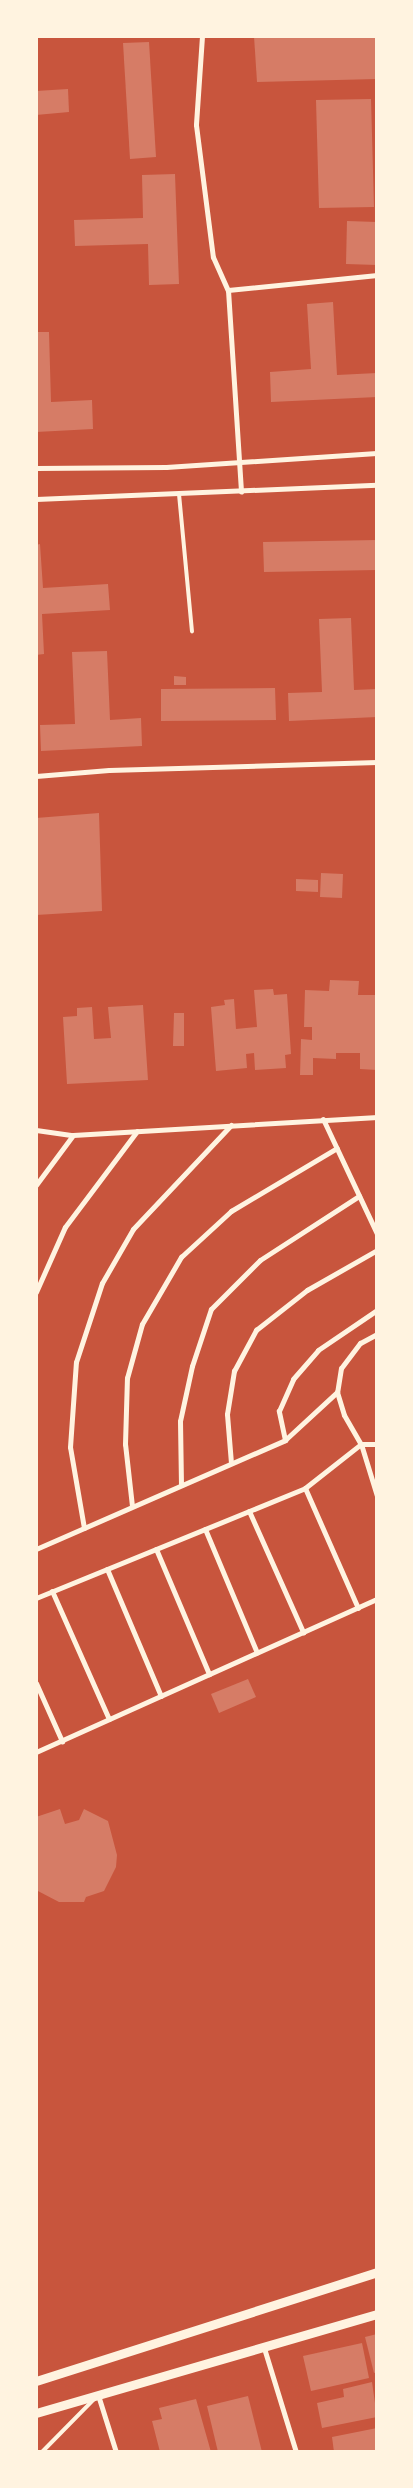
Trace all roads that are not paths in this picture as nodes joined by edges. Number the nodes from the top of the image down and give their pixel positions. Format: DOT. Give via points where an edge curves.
graph roads {
  1 [pos="202,36"];
  2 [pos="377,275"];
  3 [pos="228,290"];
  4 [pos="377,453"];
  5 [pos="240,462"];
  6 [pos="36,468"];
  7 [pos="377,485"];
  8 [pos="241,492"];
  9 [pos="179,494"];
  10 [pos="36,499"];
  11 [pos="192,631"];
  12 [pos="377,762"];
  13 [pos="36,776"];
  14 [pos="377,1117"];
  15 [pos="323,1119"];
  16 [pos="231,1125"];
  17 [pos="36,1130"];
  18 [pos="138,1131"];
  19 [pos="73,1135"];
  20 [pos="336,1148"];
  21 [pos="36,1185"];
  22 [pos="359,1196"];
  23 [pos="377,1234"];
  24 [pos="377,1250"];
  25 [pos="36,1292"];
  26 [pos="377,1310"];
  27 [pos="377,1334"];
  28 [pos="337,1392"];
  29 [pos="284,1440"];
  30 [pos="361,1444"];
  31 [pos="377,1444"];
  32 [pos="231,1463"];
  33 [pos="181,1485"];
  34 [pos="305,1488"];
  35 [pos="377,1496"];
  36 [pos="132,1506"];
  37 [pos="249,1511"];
  38 [pos="84,1528"];
  39 [pos="205,1529"];
  40 [pos="36,1549"];
  41 [pos="156,1549"];
  42 [pos="107,1569"];
  43 [pos="52,1591"];
  44 [pos="36,1598"];
  45 [pos="377,1599"];
  46 [pos="358,1608"];
  47 [pos="303,1632"];
  48 [pos="257,1653"];
  49 [pos="209,1674"];
  50 [pos="36,1683"];
  51 [pos="161,1696"];
  52 [pos="109,1719"];
  53 [pos="62,1741"];
  54 [pos="36,1752"];
  55 [pos="377,2272"];
  56 [pos="377,2314"];
  57 [pos="264,2348"];
  58 [pos="36,2382"];
  59 [pos="98,2395"];
  60 [pos="36,2413"];
  61 [pos="42,2452"];
  62 [pos="116,2452"];
  63 [pos="296,2452"];
  1 -- 3 [label="street" via="196,125 214,257"];
  2 -- 3 [label="street"];
  3 -- 5 [label="street"];
  4 -- 5 [label="street"];
  5 -- 6 [label="street" via="166,468"];
  5 -- 8 [label="street"];
  7 -- 8 [label="street"];
  8 -- 9 [label="street"];
  9 -- 10 [label="street"];
  9 -- 11 [label="lane"];
  12 -- 13 [label="street" via="109,770"];
  14 -- 15 [label="street"];
  15 -- 16 [label="street"];
  15 -- 20 [label="street"];
  16 -- 18 [label="street"];
  16 -- 38 [label="street" via="133,1228 102,1283 76,1362 70,1447"];
  17 -- 19 [label="street"];
  18 -- 19 [label="street"];
  18 -- 25 [label="street" via="66,1227"];
  19 -- 21 [label="street"];
  20 -- 22 [label="street"];
  20 -- 36 [label="street" via="230,1211 181,1257 142,1324 126,1378 125,1444"];
  22 -- 23 [label="street"];
  22 -- 33 [label="street" via="260,1260 211,1309 192,1366 180,1421"];
  24 -- 32 [label="street" via="307,1290 256,1330 234,1372 227,1414"];
  26 -- 29 [label="street" via="318,1350 292,1378 279,1411"];
  27 -- 28 [label="street" via="360,1343 341,1368"];
  28 -- 29 [label="street"];
  28 -- 30 [label="street" via="344,1415"];
  29 -- 32 [label="street"];
  30 -- 31 [label="street"];
  30 -- 34 [label="street"];
  30 -- 35 [label="street"];
  32 -- 33 [label="street"];
  33 -- 36 [label="street"];
  34 -- 37 [label="street"];
  34 -- 46 [label="street"];
  36 -- 38 [label="street"];
  37 -- 39 [label="street"];
  37 -- 47 [label="street"];
  38 -- 40 [label="street"];
  39 -- 41 [label="street"];
  39 -- 48 [label="street"];
  41 -- 42 [label="street"];
  41 -- 49 [label="street"];
  42 -- 43 [label="street"];
  42 -- 51 [label="street"];
  43 -- 44 [label="street"];
  43 -- 52 [label="street"];
  45 -- 46 [label="street"];
  46 -- 47 [label="street"];
  47 -- 48 [label="street"];
  48 -- 49 [label="street"];
  49 -- 51 [label="street"];
  50 -- 53 [label="street"];
  51 -- 52 [label="street"];
  52 -- 53 [label="street"];
  53 -- 54 [label="street"];
  55 -- 58 [label="street"];
  56 -- 57 [label="street"];
  57 -- 59 [label="street"];
  57 -- 63 [label="street"];
  59 -- 60 [label="street"];
  59 -- 61 [label="lane"];
  59 -- 62 [label="street"];
}
